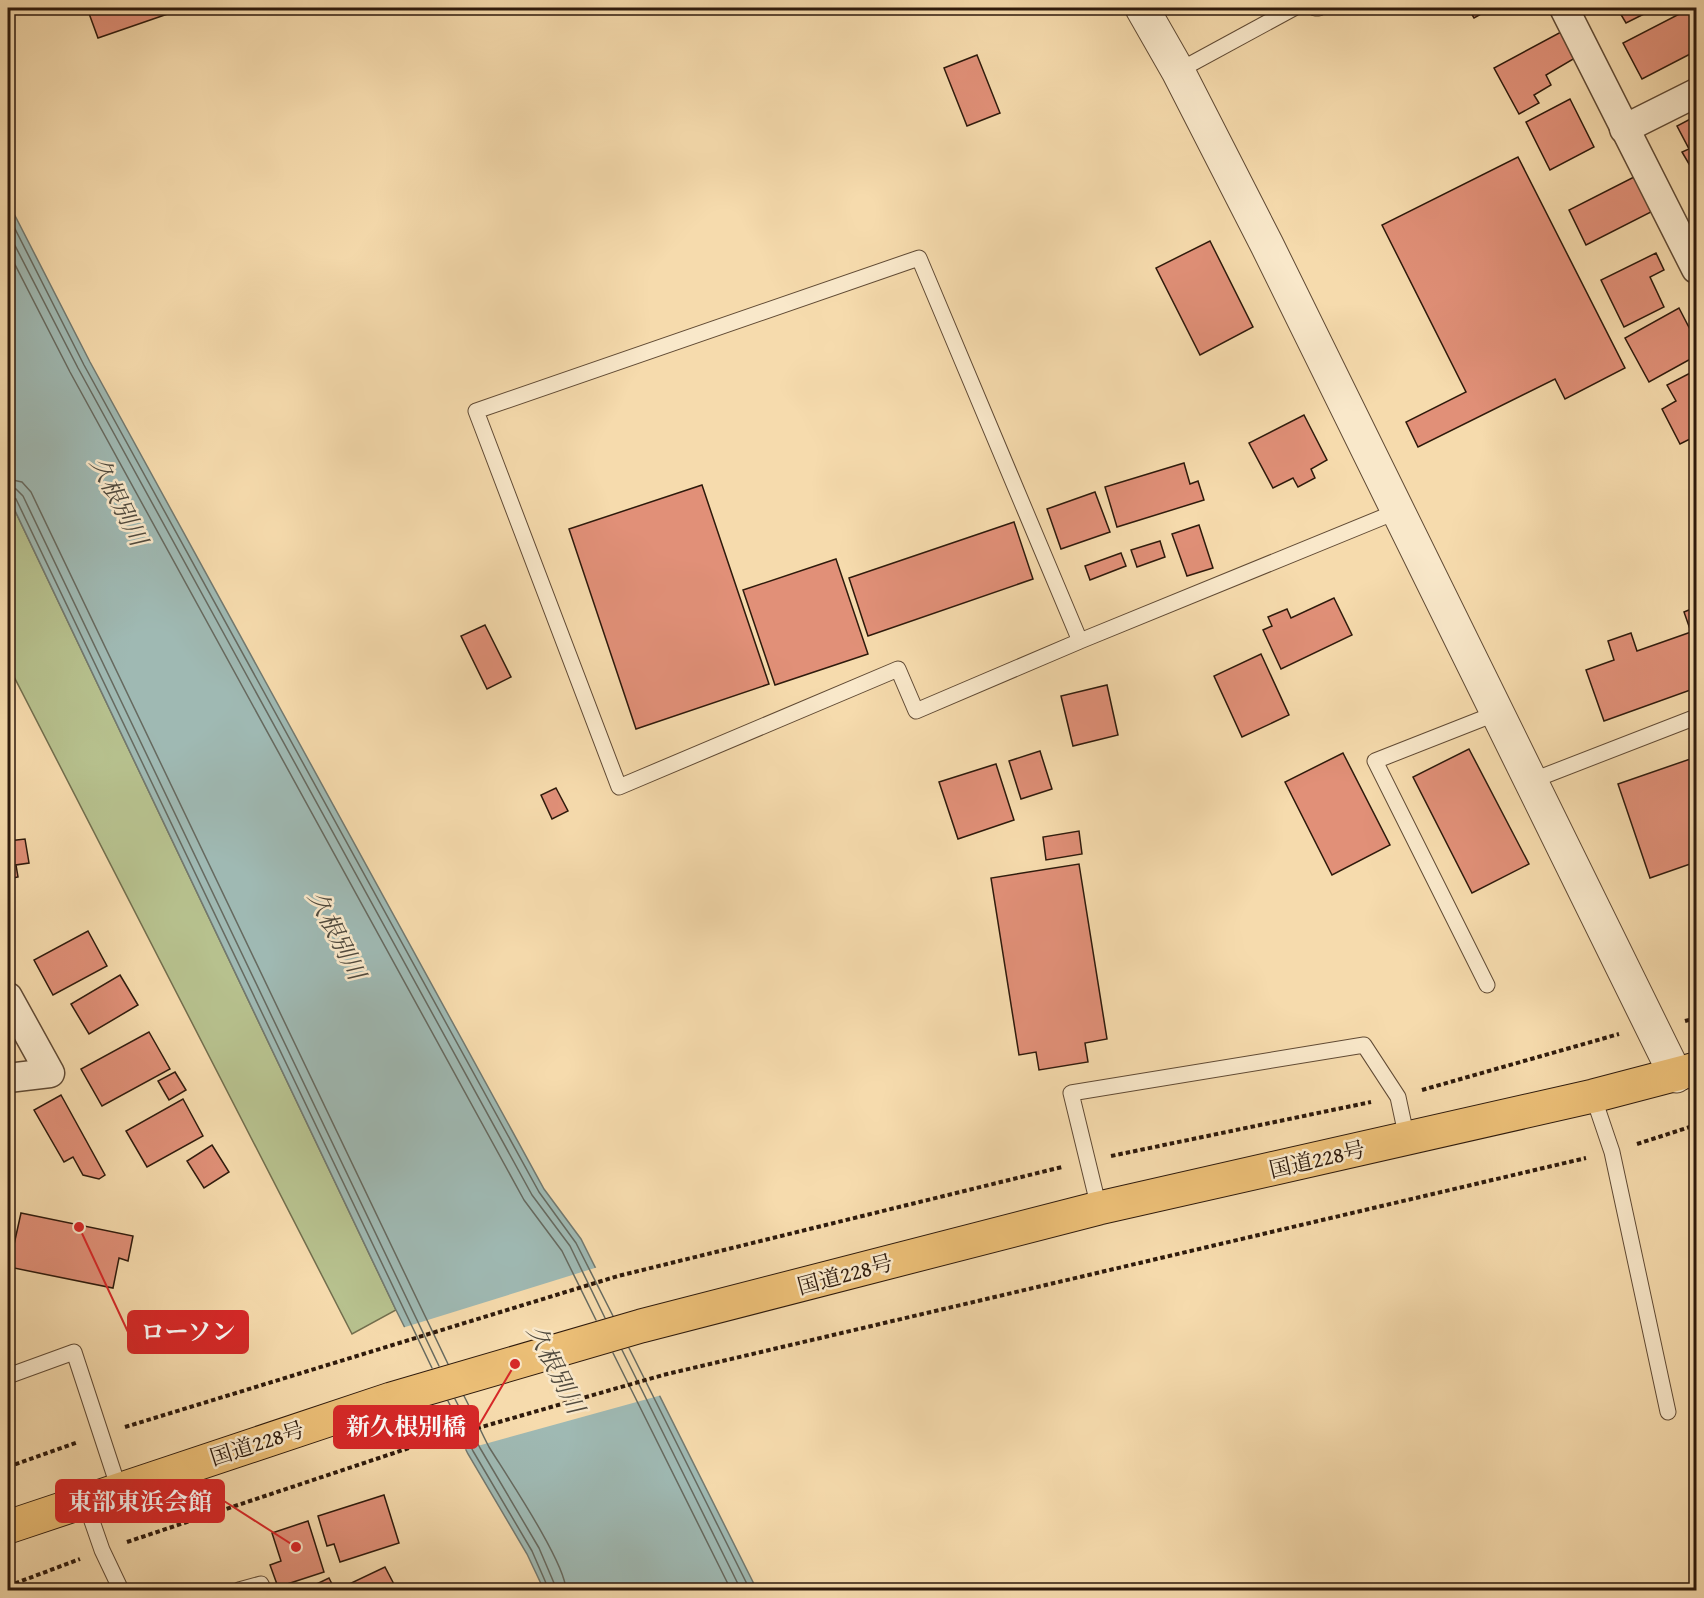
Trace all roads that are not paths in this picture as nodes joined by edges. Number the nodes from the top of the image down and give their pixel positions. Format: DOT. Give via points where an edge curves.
graph roads {
  1 [pos="1142,8"];
  2 [pos="1294,8"];
  3 [pos="1564,8"];
  4 [pos="1178,71"];
  5 [pos="1696,93"];
  6 [pos="1624,129"];
  7 [pos="1696,269"];
  8 [pos="1398,511"];
  9 [pos="1080,640"];
  10 [pos="1497,712"];
  11 [pos="1696,717"];
  12 [pos="1531,781"];
  13 [pos="1487,985"];
  14 [pos="8,997"];
  15 [pos="1686,1072"];
  16 [pos="8,1078"];
  17 [pos="1593,1096"];
  18 [pos="1407,1138"];
  19 [pos="1099,1208"];
  20 [pos="8,1376"];
  21 [pos="1668,1412"];
  22 [pos="119,1489"];
  23 [pos="84,1501"];
  24 [pos="8,1527"];
  25 [pos="121,1590"];
  26 [pos="239,1590"];
  27 [pos="264,1590"];
  1 -- 4 [label="street"];
  2 -- 4 [label="lane"];
  3 -- 6 [label="street"];
  4 -- 8 [label="street"];
  5 -- 6 [label="street"];
  6 -- 7 [label="street"];
  8 -- 9 [label="lane"];
  8 -- 10 [label="street"];
  9 -- 9 [label="lane" via="916,711 898,669 619,787 476,411 919,258"];
  10 -- 12 [label="street"];
  10 -- 13 [label="lane" via="1375,761"];
  11 -- 12 [label="lane"];
  12 -- 15 [label="street" via="1652,1026"];
  14 -- 16 [label="street" via="50,1072"];
  15 -- 17 [label="highway, 国道228号"];
  17 -- 18 [label="highway, 国道228号"];
  17 -- 21 [label="lane" via="1612,1152"];
  18 -- 19 [label="highway, 国道228号"];
  18 -- 19 [label="lane" via="1398,1097 1364,1045 1071,1093"];
  19 -- 22 [label="highway, 国道228号" via="641,1326 391,1399"];
  20 -- 22 [label="lane" via="74,1352"];
  22 -- 23 [label="highway, 国道228号"];
  23 -- 24 [label="highway, 国道228号"];
  23 -- 25 [label="lane"];
  26 -- 27 [label="lane" via="261,1584"];
}
